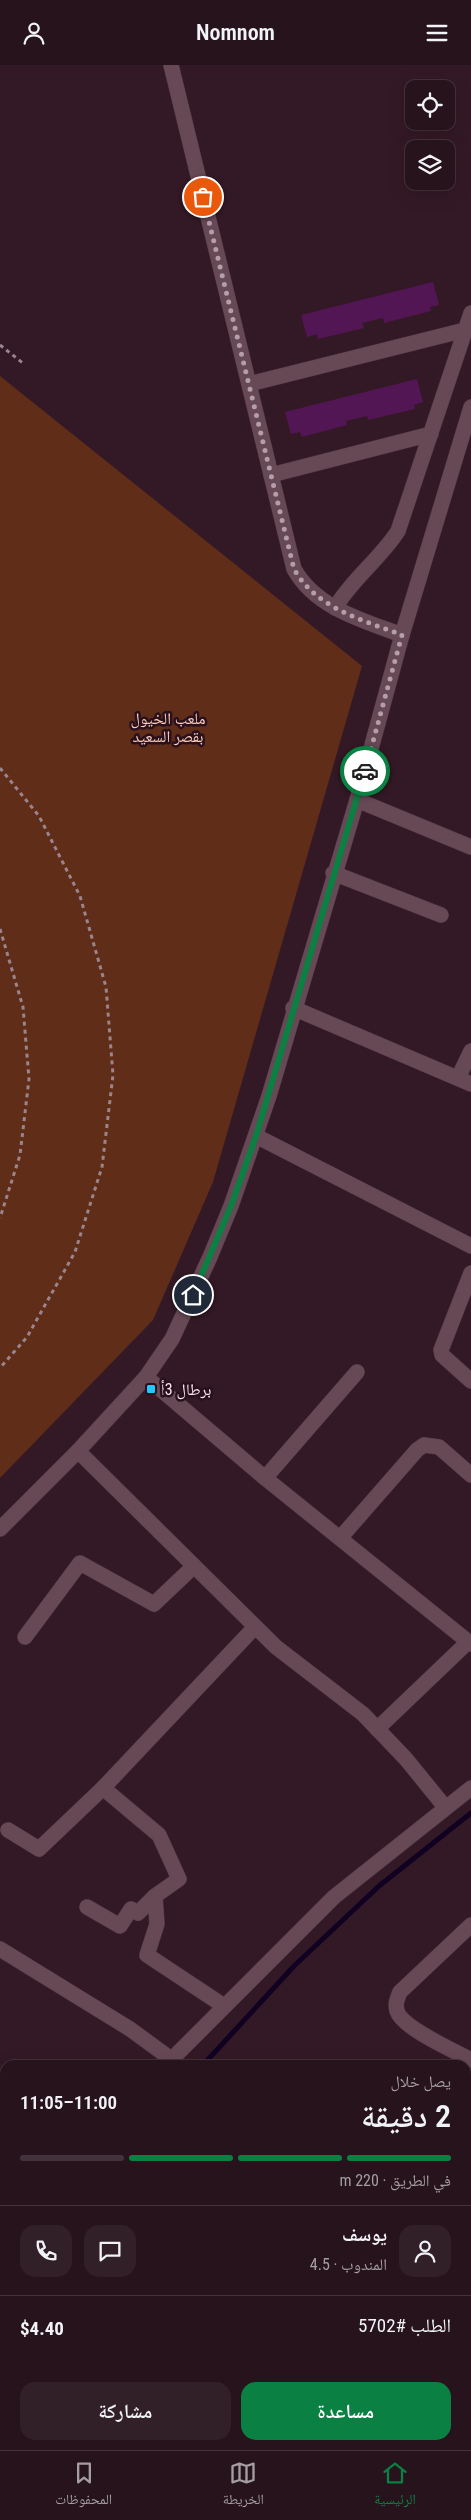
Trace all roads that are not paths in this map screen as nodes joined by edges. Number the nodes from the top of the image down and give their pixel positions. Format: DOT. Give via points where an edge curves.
graph roads {
  1 [pos="171,65"];
  2 [pos="471,313"];
  3 [pos="465,330"];
  4 [pos="249,384"];
  5 [pos="471,407"];
  6 [pos="431,434"];
  7 [pos="271,475"];
  8 [pos="336,607"];
  9 [pos="402,635"];
  10 [pos="357,800"];
  11 [pos="471,847"];
  12 [pos="333,873"];
  13 [pos="441,915"];
  14 [pos="293,1008"];
  15 [pos="471,1051"];
  16 [pos="465,1081"];
  17 [pos="256,1136"];
  18 [pos="471,1246"];
  19 [pos="471,1273"];
  20 [pos="357,1372"];
  21 [pos="146,1377"];
  22 [pos="471,1381"];
  23 [pos="78,1451"];
  24 [pos="471,1475"];
  25 [pos="265,1478"];
  26 [pos="0,1529"];
  27 [pos="341,1537"];
  28 [pos="194,1566"];
  29 [pos="255,1627"];
  30 [pos="25,1637"];
  31 [pos="470,1643"];
  32 [pos="378,1729"];
  33 [pos="102,1788"];
  34 [pos="471,1788"];
  35 [pos="445,1807"];
  36 [pos="8,1830"];
  37 [pos="155,1896"];
  38 [pos="87,1907"];
  39 [pos="471,1925"];
  40 [pos="0,1949"];
  41 [pos="224,2006"];
  42 [pos="167,2060"];
  43 [pos="171,2060"];
  44 [pos="469,2060"];
  1 -- 4 [label="street"];
  2 -- 3 [label="street"];
  3 -- 4 [label="street"];
  3 -- 6 [label="street"];
  4 -- 7 [label="street"];
  5 -- 9 [label="street"];
  6 -- 7 [label="street"];
  6 -- 8 [label="street" via="398,531 345,591"];
  7 -- 8 [label="street" via="294,569 312,593"];
  8 -- 9 [label="street"];
  9 -- 10 [label="street"];
  10 -- 11 [label="street"];
  10 -- 12 [label="street"];
  12 -- 13 [label="street"];
  12 -- 14 [label="street"];
  14 -- 16 [label="street"];
  14 -- 17 [label="street"];
  15 -- 16 [label="street"];
  17 -- 18 [label="street"];
  17 -- 21 [label="street" via="193,1295 172,1339"];
  19 -- 22 [label="street" via="441,1350 442,1355"];
  20 -- 25 [label="street"];
  21 -- 23 [label="street"];
  21 -- 25 [label="street"];
  23 -- 26 [label="street"];
  23 -- 28 [label="street"];
  24 -- 27 [label="street" via="439,1447 424,1445"];
  25 -- 27 [label="street"];
  27 -- 31 [label="street"];
  28 -- 29 [label="street"];
  28 -- 30 [label="street" via="154,1604 80,1563"];
  29 -- 32 [label="street"];
  29 -- 33 [label="street"];
  31 -- 32 [label="street"];
  32 -- 35 [label="street"];
  33 -- 36 [label="street" via="39,1849"];
  33 -- 37 [label="street" via="159,1835 179,1879"];
  34 -- 35 [label="street"];
  35 -- 41 [label="street" via="334,1897"];
  37 -- 38 [label="street" via="138,1913 130,1909 120,1926"];
  37 -- 41 [label="street" via="157,1924 147,1955"];
  39 -- 44 [label="street" via="400,1992 396,2002 397,2013 409,2025"];
  40 -- 42 [label="street" via="130,2029"];
  41 -- 43 [label="street"];
}
